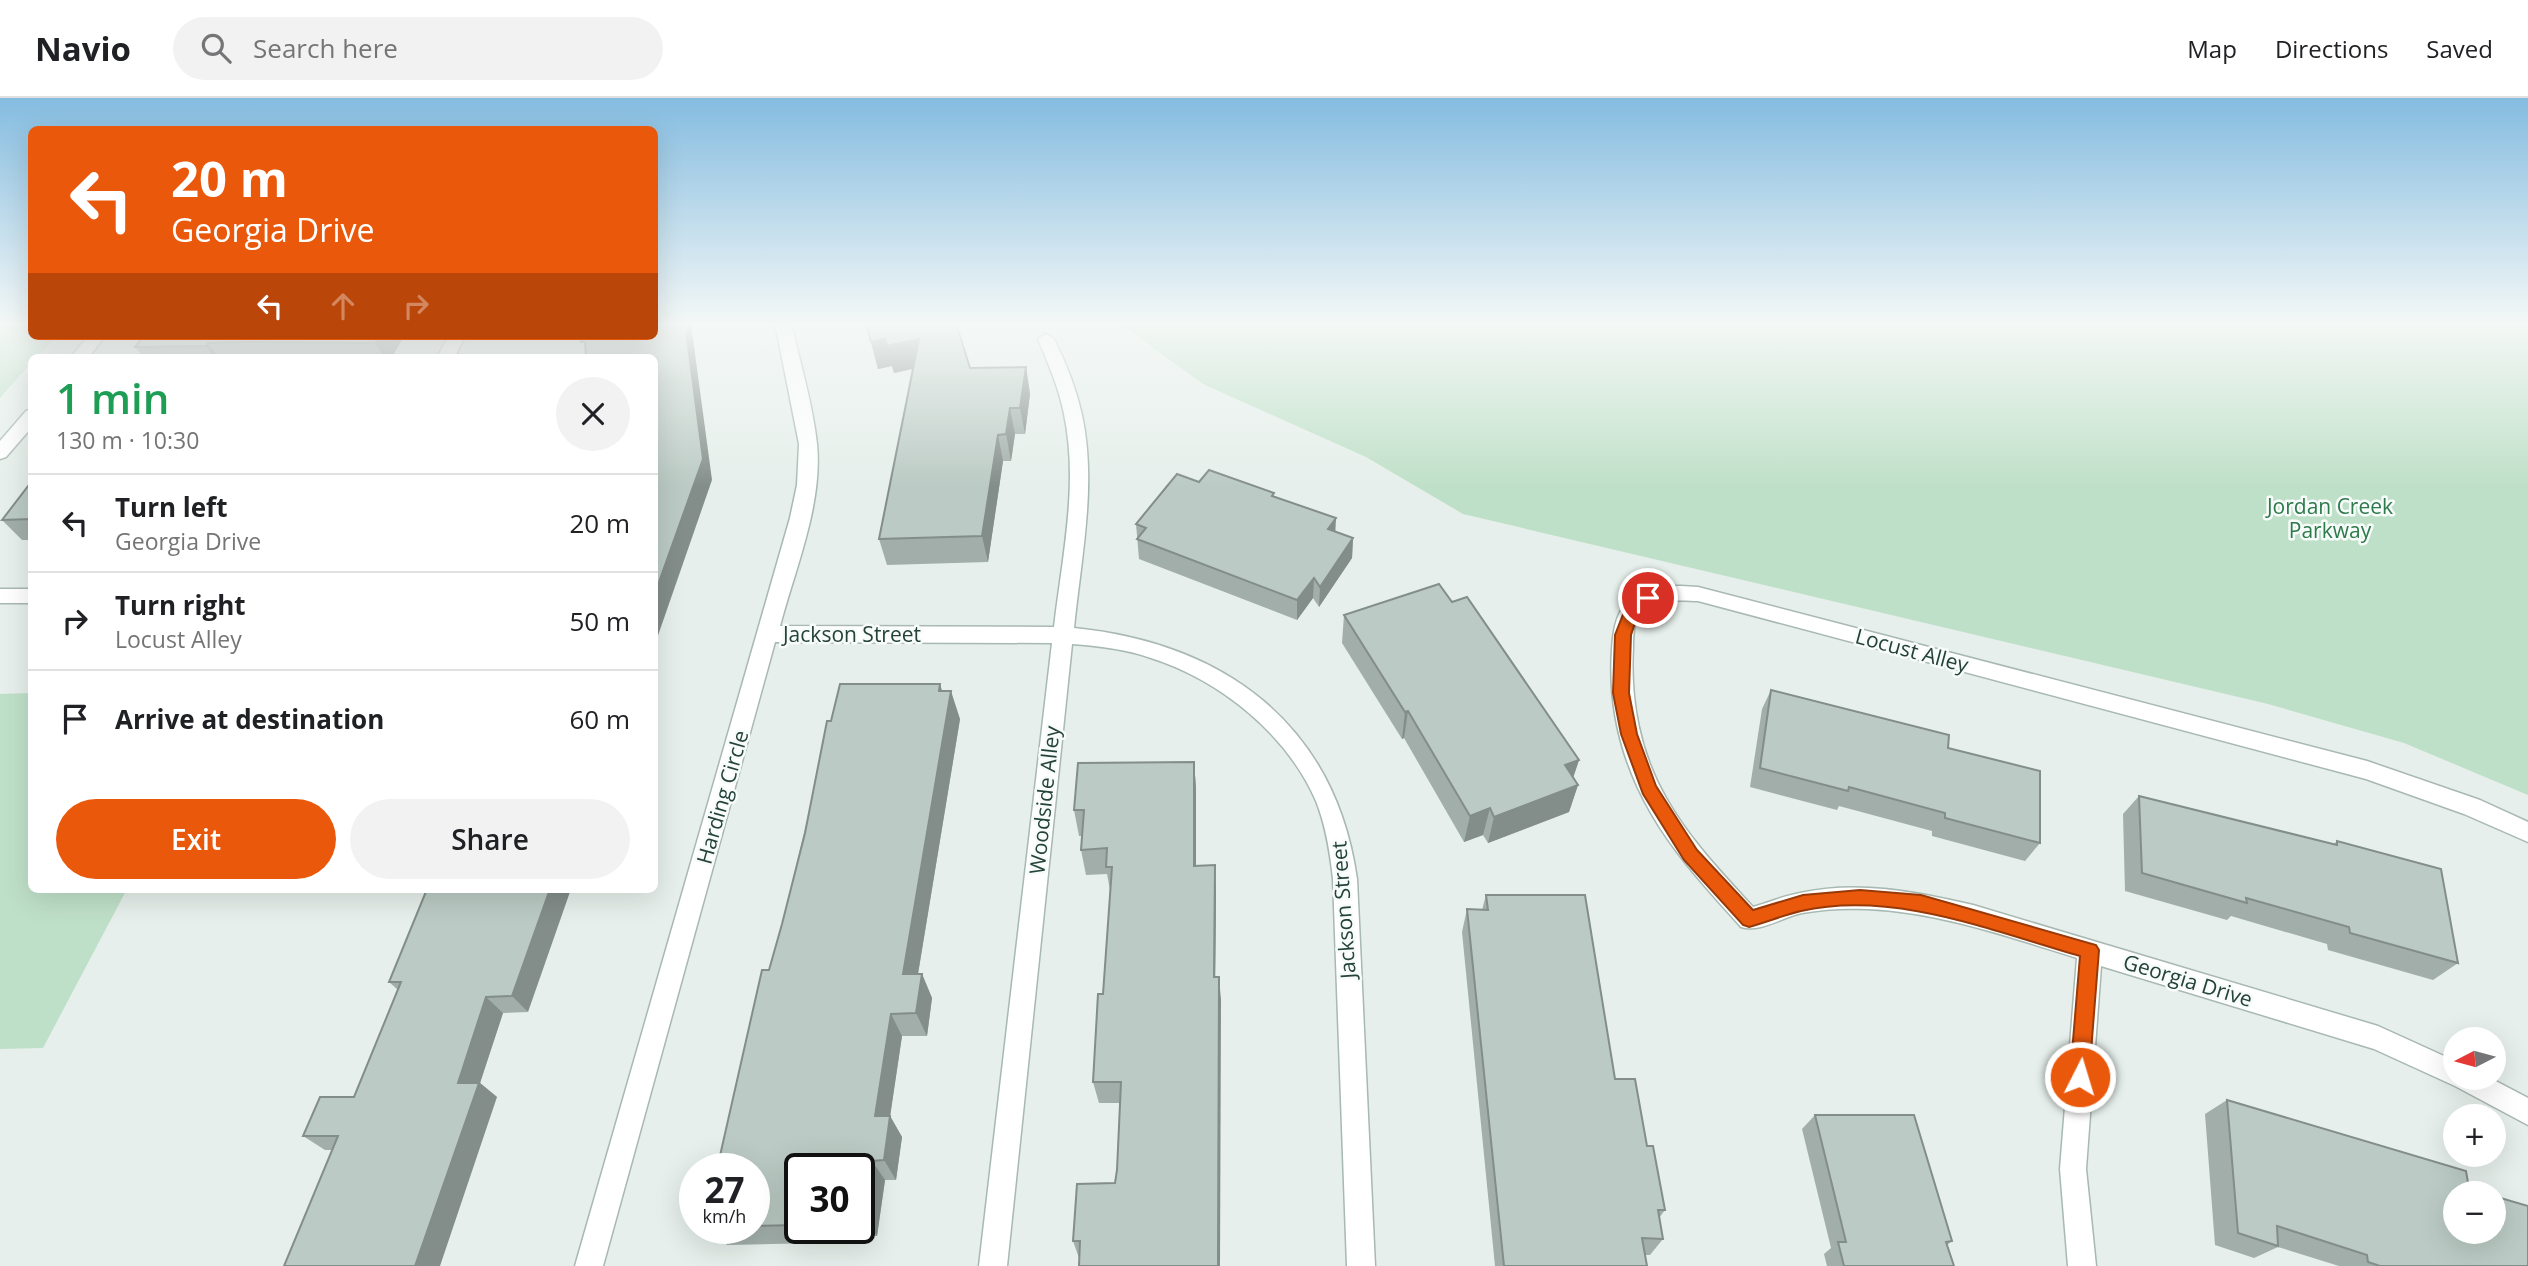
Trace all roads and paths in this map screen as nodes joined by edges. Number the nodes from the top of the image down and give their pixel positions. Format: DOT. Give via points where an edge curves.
graph roads {
  1 [pos="794,378"];
  2 [pos="1064,378"];
  3 [pos="28,420"];
  4 [pos="0,453"];
  5 [pos="0,596"];
  6 [pos="28,596"];
  7 [pos="768,634"];
  8 [pos="1062,635"];
  9 [pos="2528,832"];
  10 [pos="1749,919"];
  11 [pos="2090,950"];
  12 [pos="2443,1068"];
  13 [pos="2487,1090"];
  14 [pos="2528,1112"];
  15 [pos="589,1266"];
  16 [pos="993,1266"];
  17 [pos="1361,1266"];
  18 [pos="2082,1266"];
  1 -- 7 [label="street, Harding Circle" via="808,444 806,485"];
  2 -- 8 [label="street, Woodside Alley" via="1077,428 1080,466"];
  3 -- 4 [label="street"];
  5 -- 6 [label="street"];
  7 -- 8 [label="street, Jackson Street"];
  7 -- 15 [label="street, Harding Circle"];
  8 -- 16 [label="street, Woodside Alley"];
  8 -- 17 [label="street, Jackson Street" via="1110,640 1166,654 1216,677 1261,709 1297,749 1321,788 1337,831 1345,879"];
  9 -- 10 [label="street, Locust Alley" via="2472,807 2354,766 1698,594 1673,592 1648,598 1631,611 1623,635 1621,693 1629,734 1649,789 1690,855"];
  10 -- 11 [label="street, Georgia Drive" via="1803,903 1860,898 1921,903"];
  11 -- 12 [label="street, Georgia Drive" via="2378,1038"];
  11 -- 18 [label="street" via="2073,1169"];
  13 -- 14 [label="street"];
}
